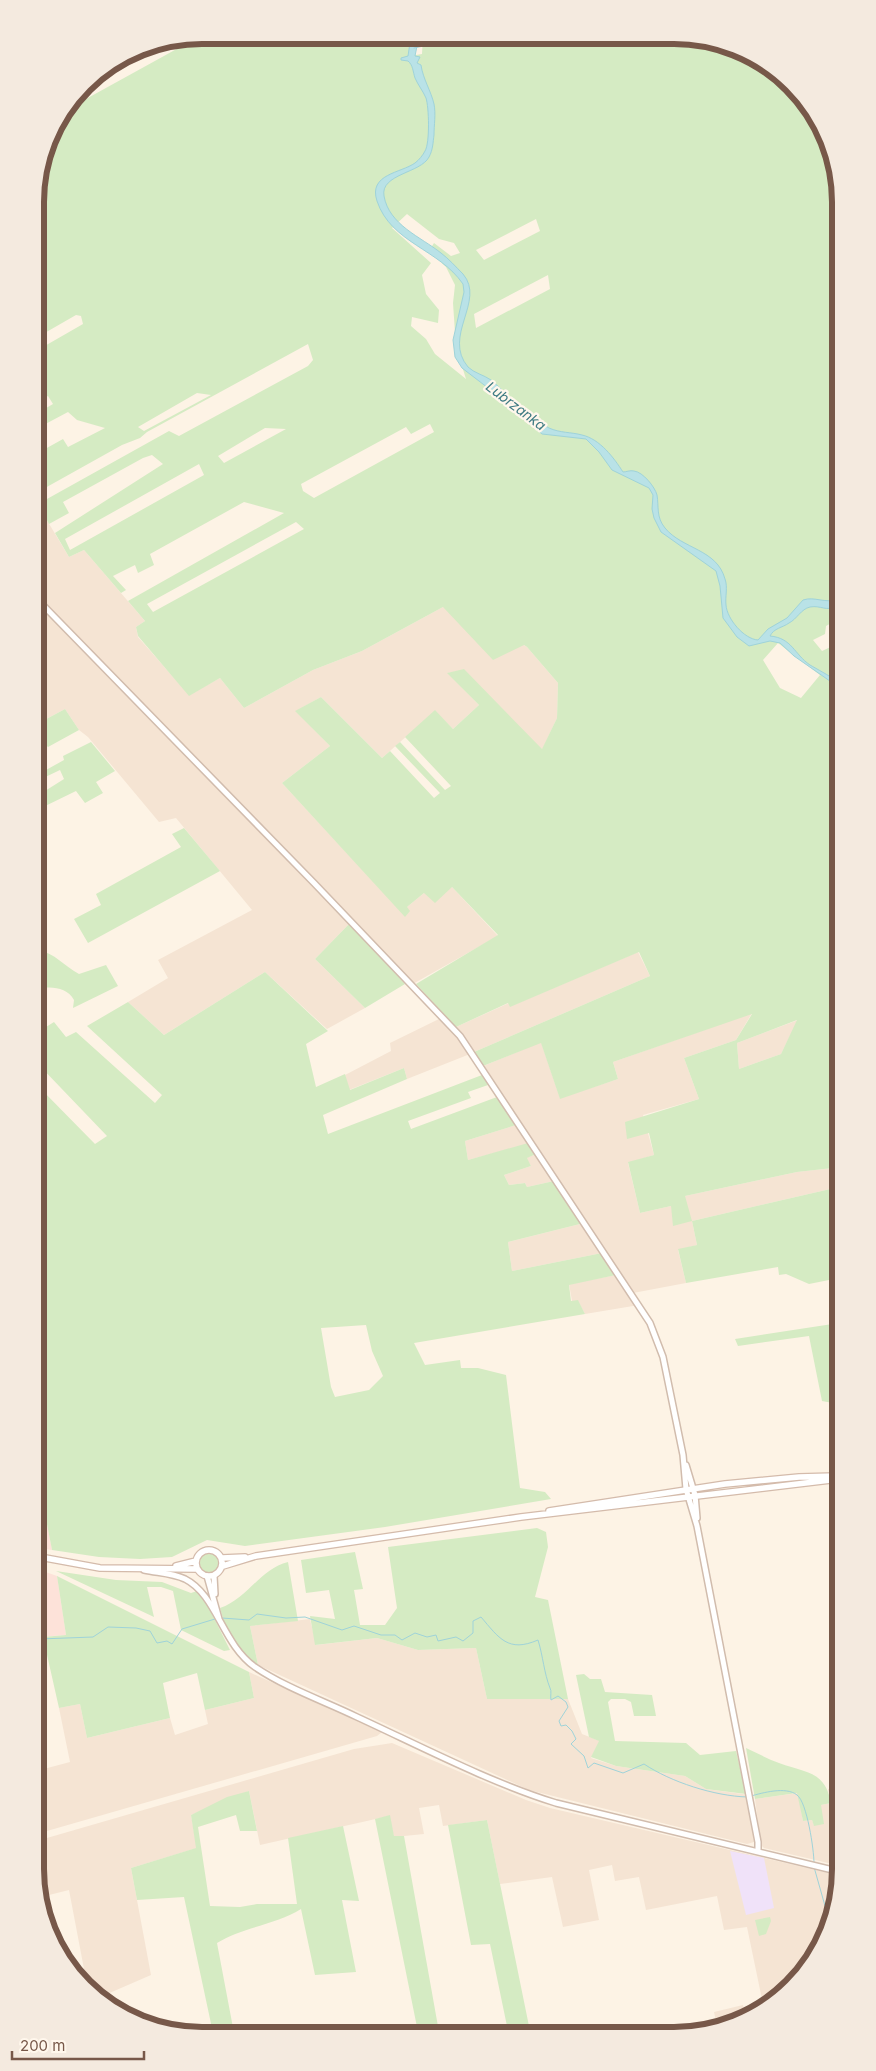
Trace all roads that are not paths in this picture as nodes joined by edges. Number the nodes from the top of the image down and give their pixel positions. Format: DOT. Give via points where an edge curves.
graph roads {
  1 [pos="44,606"];
  2 [pos="683,1457"];
  3 [pos="832,1478"];
  4 [pos="832,1479"];
  5 [pos="693,1488"];
  6 [pos="686,1489"];
  7 [pos="695,1495"];
  8 [pos="687,1496"];
  9 [pos="522,1517"];
  10 [pos="697,1526"];
  11 [pos="256,1556"];
  12 [pos="44,1558"];
  13 [pos="222,1558"];
  14 [pos="196,1561"];
  15 [pos="223,1566"];
  16 [pos="141,1569"];
  17 [pos="162,1569"];
  18 [pos="197,1569"];
  19 [pos="207,1576"];
  20 [pos="214,1576"];
  21 [pos="214,1599"];
  22 [pos="218,1618"];
  23 [pos="758,1851"];
  24 [pos="832,1870"];
  1 -- 2 [label="street" via="460,1036 650,1323 663,1357"];
  2 -- 5 [label="street"];
  2 -- 6 [label="street"];
  3 -- 5 [label="main road" via="798,1477"];
  4 -- 7 [label="main road"];
  5 -- 6 [label="main road"];
  5 -- 7 [label="street"];
  6 -- 8 [label="street"];
  6 -- 9 [label="main road"];
  7 -- 8 [label="main road"];
  7 -- 10 [label="street"];
  8 -- 9 [label="main road"];
  8 -- 10 [label="street"];
  9 -- 11 [label="main road"];
  10 -- 23 [label="street"];
  11 -- 13 [label="main road"];
  11 -- 15 [label="main road"];
  12 -- 16 [label="main road" via="100,1568"];
  13 -- 14 [label="main road" via="216,1551 208,1550"];
  13 -- 15 [label="main road"];
  14 -- 17 [label="main road"];
  14 -- 18 [label="main road"];
  15 -- 20 [label="main road"];
  16 -- 17 [label="main road"];
  16 -- 22 [label="street" via="187,1580 203,1594"];
  17 -- 18 [label="main road"];
  18 -- 19 [label="main road"];
  19 -- 20 [label="main road"];
  19 -- 21 [label="street"];
  20 -- 21 [label="street"];
  21 -- 22 [label="street"];
  22 -- 23 [label="street" via="232,1645 252,1665 271,1676 525,1792 560,1804"];
  23 -- 24 [label="street"];
}
